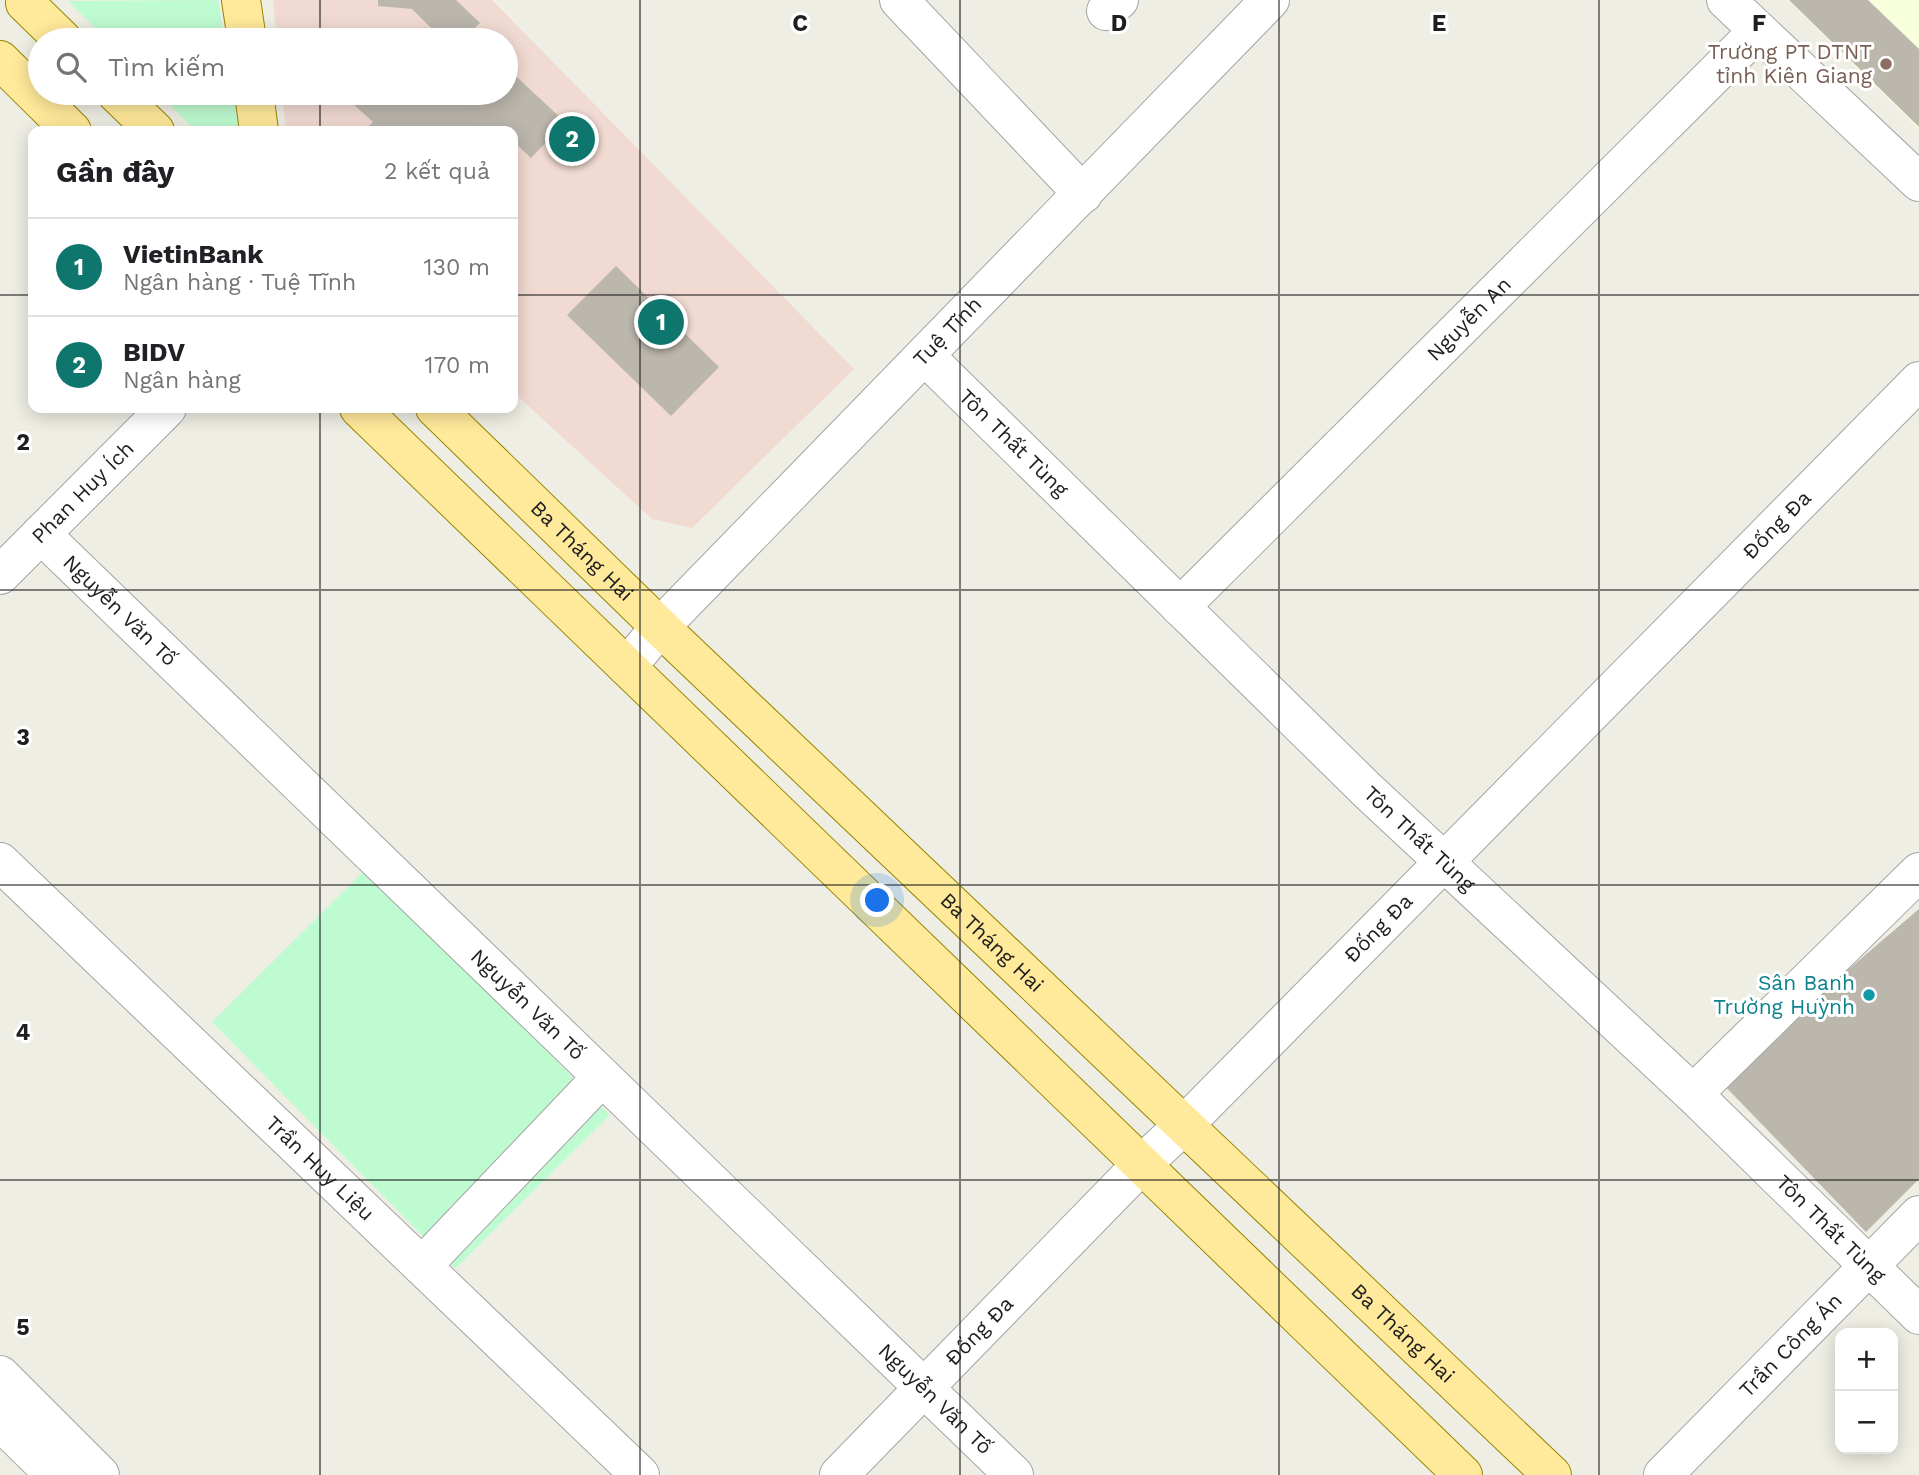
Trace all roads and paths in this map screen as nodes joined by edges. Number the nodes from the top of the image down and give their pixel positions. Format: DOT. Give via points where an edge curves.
graph roads {
  1 [pos="241,0"];
  2 [pos="899,0"];
  3 [pos="1269,0"];
  4 [pos="1726,0"];
  5 [pos="24,1"];
  6 [pos="51,28"];
  7 [pos="245,28"];
  8 [pos="1758,31"];
  9 [pos="0,40"];
  10 [pos="0,60"];
  11 [pos="28,88"];
  12 [pos="46,105"];
  13 [pos="128,105"];
  14 [pos="256,105"];
  15 [pos="67,126"];
  16 [pos="150,126"];
  17 [pos="258,126"];
  18 [pos="1919,182"];
  19 [pos="1083,194"];
  20 [pos="925,356"];
  21 [pos="1919,382"];
  22 [pos="162,413"];
  23 [pos="364,413"];
  24 [pos="440,413"];
  25 [pos="41,534"];
  26 [pos="0,575"];
  27 [pos="1180,607"];
  28 [pos="660,627"];
  29 [pos="628,667"];
  30 [pos="0,862"];
  31 [pos="1445,862"];
  32 [pos="1919,872"];
  33 [pos="602,1077"];
  34 [pos="1693,1094"];
  35 [pos="1184,1125"];
  36 [pos="1142,1164"];
  37 [pos="1919,1215"];
  38 [pos="422,1266"];
  39 [pos="1868,1266"];
  40 [pos="1919,1315"];
  41 [pos="0,1375"];
  42 [pos="923,1389"];
  43 [pos="0,1421"];
  44 [pos="55,1475"];
  45 [pos="100,1475"];
  46 [pos="640,1475"];
  47 [pos="839,1475"];
  48 [pos="1014,1475"];
  49 [pos="1463,1475"];
  50 [pos="1552,1475"];
  51 [pos="1663,1475"];
  1 -- 7 [label="main road"];
  2 -- 19 [label="street"];
  3 -- 19 [label="street, Tuệ Tĩnh"];
  4 -- 8 [label="street"];
  5 -- 6 [label="main road"];
  5 -- 9 [label="main road" via="13,29"];
  8 -- 18 [label="street"];
  8 -- 27 [label="street, Nguyễn An"];
  10 -- 11 [label="main road"];
  12 -- 15 [label="main road"];
  13 -- 16 [label="main road"];
  14 -- 17 [label="main road"];
  19 -- 20 [label="street, Tuệ Tĩnh"];
  20 -- 27 [label="street, Tôn Thất Tùng"];
  20 -- 28 [label="street, Tuệ Tĩnh"];
  21 -- 31 [label="street, Đống Đa"];
  22 -- 25 [label="street, Phan Huy Ích"];
  23 -- 29 [label="main road"];
  24 -- 28 [label="main road, Ba Tháng Hai"];
  25 -- 26 [label="street, Phan Huy Ích"];
  25 -- 33 [label="street, Nguyễn Văn Tố"];
  27 -- 31 [label="street, Tôn Thất Tùng"];
  28 -- 29 [label="street, Tuệ Tĩnh"];
  28 -- 35 [label="main road, Ba Tháng Hai"];
  29 -- 36 [label="main road"];
  30 -- 38 [label="street, Trần Huy Liệu"];
  31 -- 34 [label="street, Tôn Thất Tùng"];
  31 -- 35 [label="street, Đống Đa"];
  32 -- 34 [label="street"];
  33 -- 38 [label="street"];
  33 -- 42 [label="street, Nguyễn Văn Tố"];
  34 -- 39 [label="street, Tôn Thất Tùng"];
  35 -- 36 [label="street, Đống Đa"];
  35 -- 50 [label="main road, Ba Tháng Hai"];
  36 -- 42 [label="street, Đống Đa"];
  36 -- 49 [label="main road"];
  37 -- 39 [label="street, Trần Công Án"];
  38 -- 46 [label="street, Trần Huy Liệu"];
  39 -- 40 [label="street, Tôn Thất Tùng"];
  39 -- 51 [label="street, Trần Công Án"];
  41 -- 45 [label="street"];
  42 -- 47 [label="street, Đống Đa"];
  42 -- 48 [label="street, Nguyễn Văn Tố"];
  43 -- 44 [label="street"];
}
